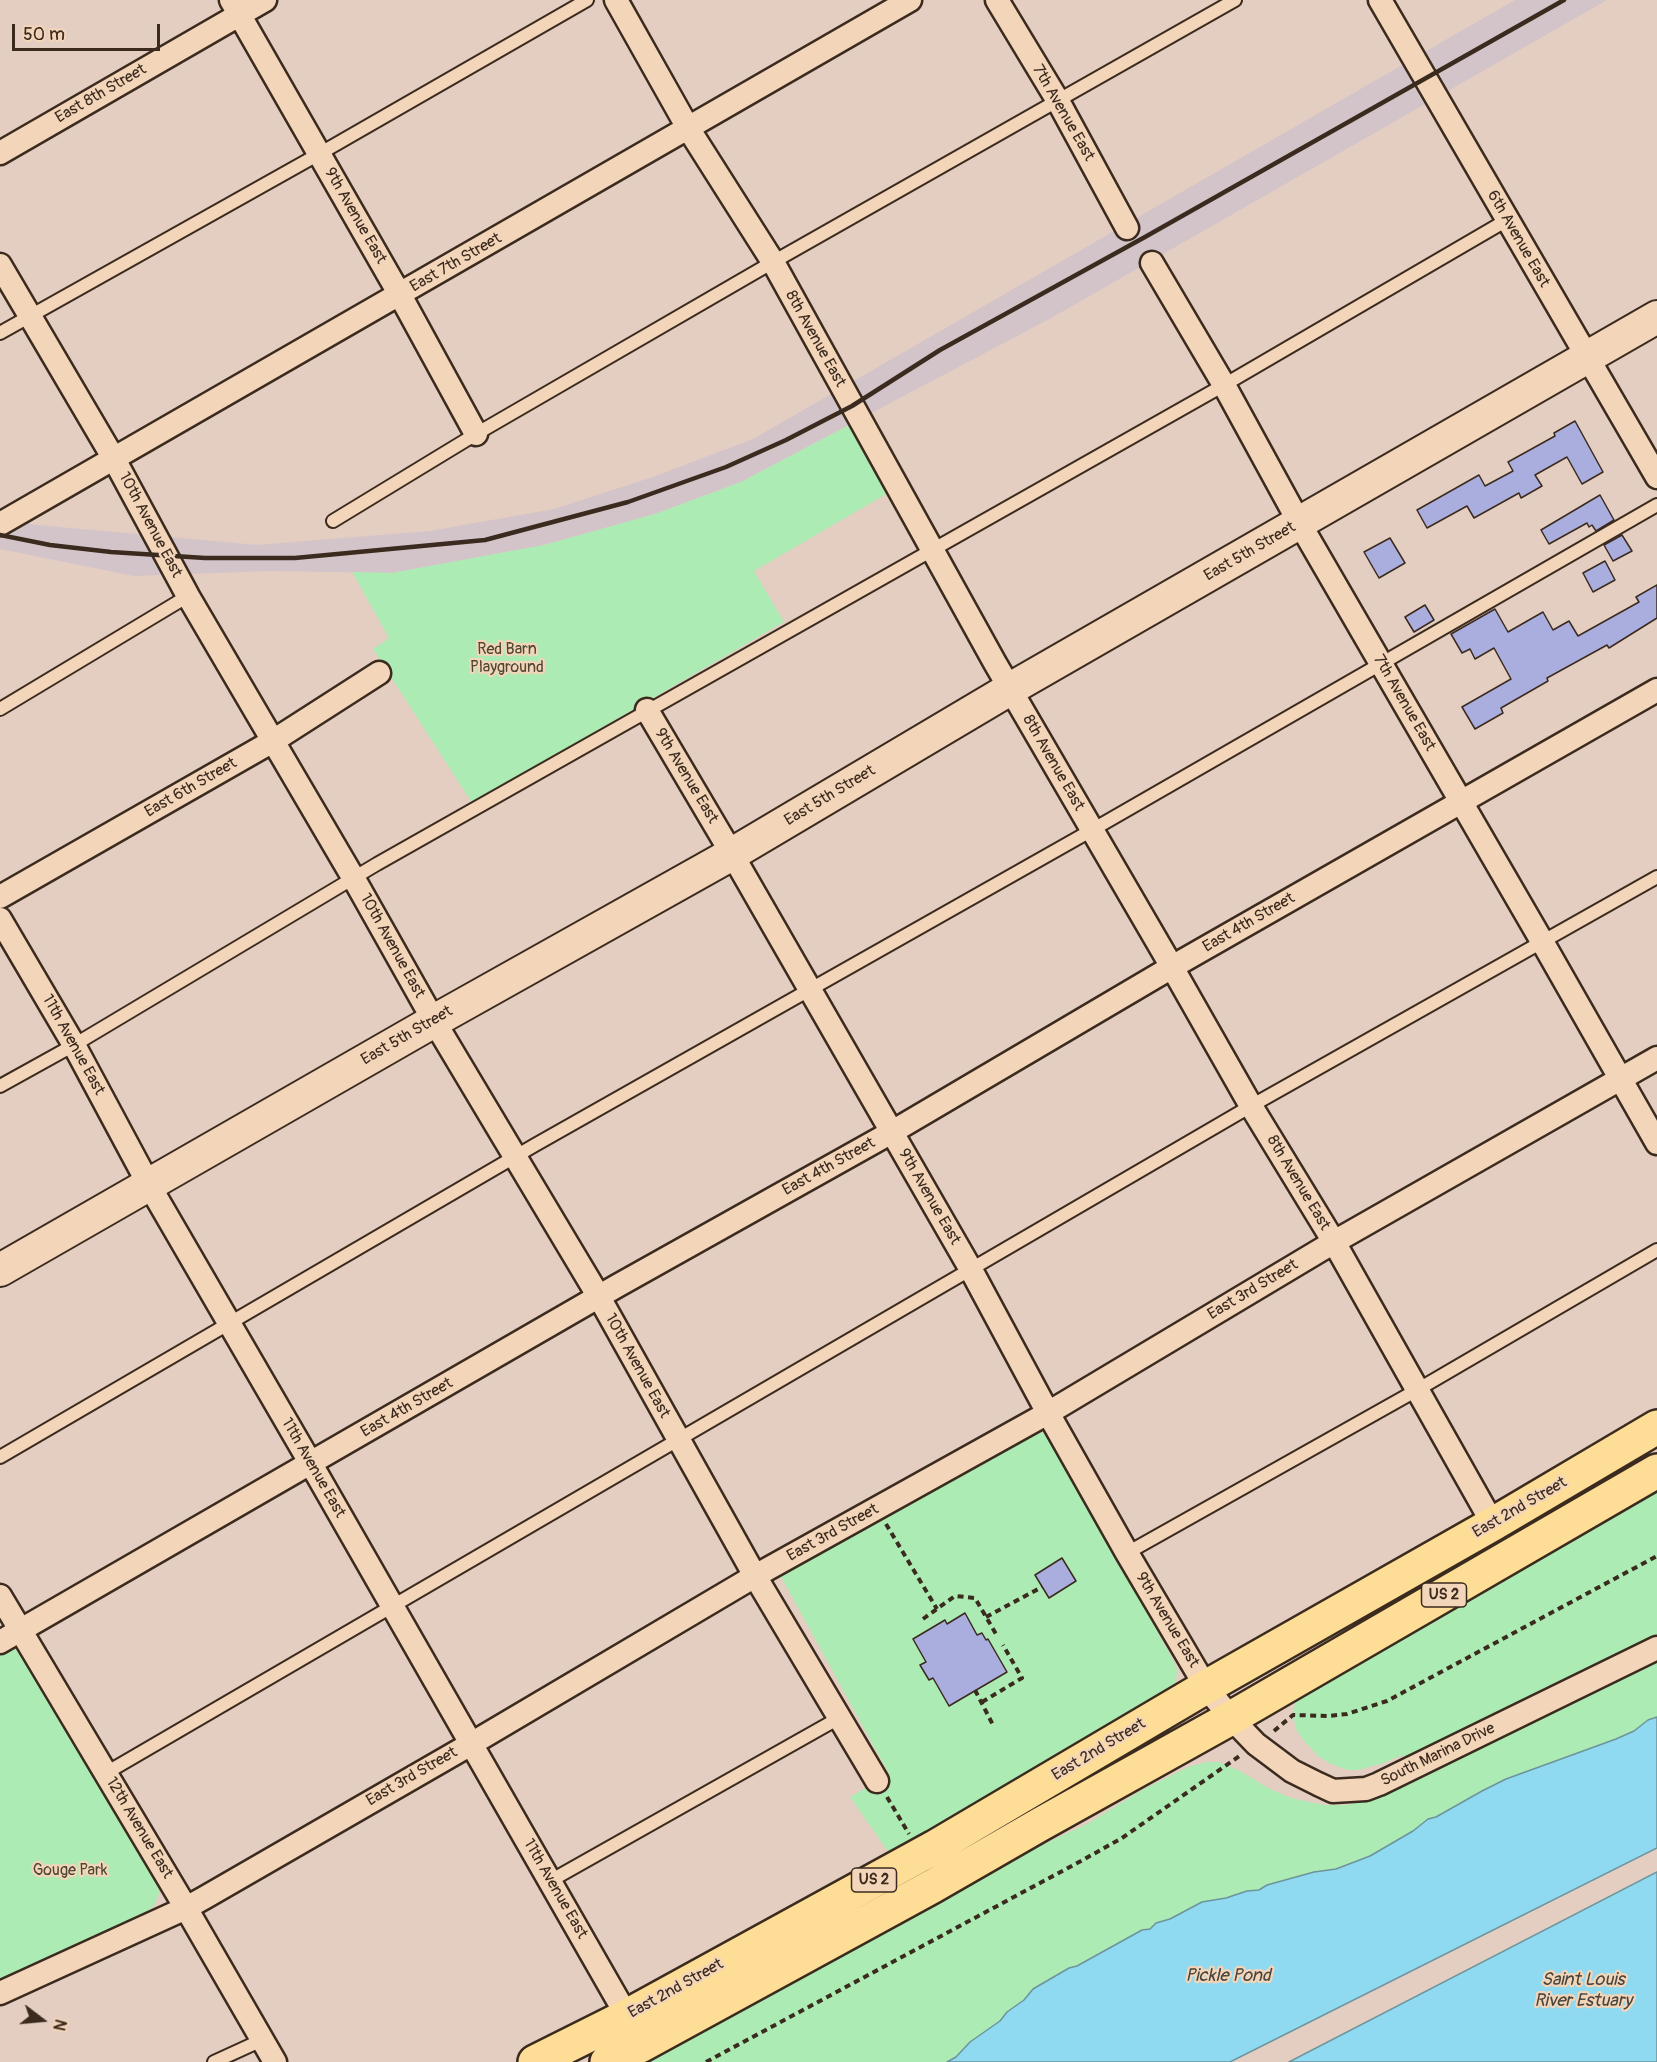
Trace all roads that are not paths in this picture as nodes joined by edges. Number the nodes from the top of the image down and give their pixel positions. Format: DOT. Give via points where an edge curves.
graph roads {
  1 [pos="265,0"];
  2 [pos="587,0"];
  3 [pos="616,0"];
  4 [pos="910,0"];
  5 [pos="997,0"];
  6 [pos="1235,0"];
  7 [pos="1380,0"];
  8 [pos="235,7"];
  9 [pos="1058,101"];
  10 [pos="688,128"];
  11 [pos="0,153"];
  12 [pos="319,154"];
  13 [pos="1507,220"];
  14 [pos="1127,228"];
  15 [pos="773,262"];
  16 [pos="1152,263"];
  17 [pos="0,265"];
  18 [pos="400,295"];
  19 [pos="29,317"];
  20 [pos="1657,317"];
  21 [pos="0,333"];
  22 [pos="1587,357"];
  23 [pos="1224,385"];
  24 [pos="476,434"];
  25 [pos="114,459"];
  26 [pos="1657,477"];
  27 [pos="1657,505"];
  28 [pos="333,521"];
  29 [pos="0,524"];
  30 [pos="1300,524"];
  31 [pos="930,550"];
  32 [pos="188,596"];
  33 [pos="1381,664"];
  34 [pos="379,674"];
  35 [pos="1010,689"];
  36 [pos="1657,690"];
  37 [pos="0,709"];
  38 [pos="647,710"];
  39 [pos="273,741"];
  40 [pos="1461,802"];
  41 [pos="1092,830"];
  42 [pos="732,854"];
  43 [pos="1657,877"];
  44 [pos="354,879"];
  45 [pos="0,897"];
  46 [pos="0,919"];
  47 [pos="1543,942"];
  48 [pos="1172,967"];
  49 [pos="810,990"];
  50 [pos="434,1021"];
  51 [pos="74,1045"];
  52 [pos="1657,1058"];
  53 [pos="1621,1078"];
  54 [pos="0,1086"];
  55 [pos="1251,1106"];
  56 [pos="892,1132"];
  57 [pos="1657,1143"];
  58 [pos="515,1157"];
  59 [pos="149,1185"];
  60 [pos="1334,1242"];
  61 [pos="1657,1250"];
  62 [pos="970,1269"];
  63 [pos="0,1270"];
  64 [pos="599,1297"];
  65 [pos="229,1323"];
  66 [pos="1417,1390"];
  67 [pos="1048,1413"];
  68 [pos="1657,1427"];
  69 [pos="679,1439"];
  70 [pos="0,1457"];
  71 [pos="311,1464"];
  72 [pos="1657,1471"];
  73 [pos="1493,1524"];
  74 [pos="1127,1553"];
  75 [pos="755,1576"];
  76 [pos="0,1596"];
  77 [pos="392,1605"];
  78 [pos="20,1631"];
  79 [pos="0,1642"];
  80 [pos="1657,1648"];
  81 [pos="1206,1686"];
  82 [pos="839,1718"];
  83 [pos="1231,1718"];
  84 [pos="471,1744"];
  85 [pos="106,1773"];
  86 [pos="877,1781"];
  87 [pos="550,1881"];
  88 [pos="186,1908"];
  89 [pos="0,1993"];
  90 [pos="627,2016"];
  91 [pos="262,2040"];
  92 [pos="214,2062"];
  93 [pos="275,2062"];
  94 [pos="535,2062"];
  95 [pos="608,2062"];
  1 -- 8 [label="street, East 8th Street"];
  2 -- 12 [label="lane"];
  3 -- 10 [label="street, 8th Avenue East"];
  4 -- 10 [label="street, East 7th Street"];
  5 -- 9 [label="street, 7th Avenue East"];
  6 -- 9 [label="lane"];
  7 -- 13 [label="street, 6th Avenue East"];
  8 -- 11 [label="street, East 8th Street"];
  8 -- 12 [label="street, 9th Avenue East"];
  9 -- 14 [label="street, 7th Avenue East"];
  9 -- 15 [label="lane"];
  10 -- 15 [label="street, 8th Avenue East"];
  10 -- 18 [label="street, East 7th Street"];
  12 -- 18 [label="street, 9th Avenue East"];
  12 -- 19 [label="lane"];
  13 -- 22 [label="street, 6th Avenue East"];
  13 -- 23 [label="lane"];
  15 -- 24 [label="lane"];
  15 -- 31 [label="street, 8th Avenue East"];
  16 -- 23 [label="street, 7th Avenue East"];
  17 -- 19 [label="street, 10th Avenue East"];
  18 -- 24 [label="street, 9th Avenue East"];
  18 -- 25 [label="street, East 7th Street"];
  19 -- 21 [label="lane"];
  19 -- 25 [label="street, 10th Avenue East"];
  20 -- 22 [label="street, East 5th Street"];
  22 -- 26 [label="street, 6th Avenue East"];
  22 -- 30 [label="street, East 5th Street"];
  23 -- 30 [label="street, 7th Avenue East"];
  23 -- 31 [label="lane"];
  24 -- 28 [label="lane"];
  25 -- 29 [label="street, East 7th Street"];
  25 -- 32 [label="street, 10th Avenue East"];
  27 -- 33 [label="lane"];
  30 -- 33 [label="street, 7th Avenue East"];
  30 -- 35 [label="street, East 5th Street"];
  31 -- 35 [label="street, 8th Avenue East"];
  31 -- 38 [label="lane"];
  32 -- 37 [label="lane"];
  32 -- 39 [label="street, 10th Avenue East"];
  33 -- 40 [label="street, 7th Avenue East"];
  33 -- 41 [label="lane"];
  34 -- 39 [label="street, East 6th Street"];
  35 -- 41 [label="street, 8th Avenue East"];
  35 -- 42 [label="street, East 5th Street"];
  36 -- 40 [label="street, East 4th Street"];
  38 -- 42 [label="street, 9th Avenue East"];
  38 -- 44 [label="lane"];
  39 -- 44 [label="street, 10th Avenue East"];
  39 -- 45 [label="street, East 6th Street"];
  40 -- 47 [label="street, 7th Avenue East"];
  40 -- 48 [label="street, East 4th Street"];
  41 -- 48 [label="street, 8th Avenue East"];
  41 -- 49 [label="lane"];
  42 -- 49 [label="street, 9th Avenue East"];
  42 -- 50 [label="street, East 5th Street"];
  43 -- 47 [label="lane"];
  44 -- 50 [label="street, 10th Avenue East"];
  44 -- 51 [label="lane"];
  46 -- 51 [label="street, 11th Avenue East"];
  47 -- 53 [label="street, 7th Avenue East"];
  47 -- 55 [label="lane"];
  48 -- 55 [label="street, 8th Avenue East"];
  48 -- 56 [label="street, East 4th Street"];
  49 -- 56 [label="street, 9th Avenue East"];
  49 -- 58 [label="lane"];
  50 -- 58 [label="street, 10th Avenue East"];
  50 -- 59 [label="street, East 5th Street"];
  51 -- 54 [label="lane"];
  51 -- 59 [label="street, 11th Avenue East"];
  52 -- 53 [label="street, East 3rd Street"];
  53 -- 57 [label="street, 7th Avenue East"];
  53 -- 60 [label="street, East 3rd Street"];
  55 -- 60 [label="street, 8th Avenue East"];
  55 -- 62 [label="lane"];
  56 -- 62 [label="street, 9th Avenue East"];
  56 -- 64 [label="street, East 4th Street"];
  58 -- 64 [label="street, 10th Avenue East"];
  58 -- 65 [label="lane"];
  59 -- 63 [label="street, East 5th Street"];
  59 -- 65 [label="street, 11th Avenue East"];
  60 -- 66 [label="street, 8th Avenue East"];
  60 -- 67 [label="street, East 3rd Street"];
  61 -- 66 [label="lane"];
  62 -- 67 [label="street, 9th Avenue East"];
  62 -- 69 [label="lane"];
  64 -- 69 [label="street, 10th Avenue East"];
  64 -- 71 [label="street, East 4th Street"];
  65 -- 70 [label="lane"];
  65 -- 71 [label="street, 11th Avenue East"];
  66 -- 73 [label="street, 8th Avenue East"];
  66 -- 74 [label="lane"];
  67 -- 74 [label="street, 9th Avenue East"];
  67 -- 75 [label="street, East 3rd Street"];
  68 -- 73 [label="highway, East 2nd Street / US 2"];
  69 -- 75 [label="street, 10th Avenue East"];
  69 -- 77 [label="lane"];
  71 -- 77 [label="street, 11th Avenue East"];
  71 -- 78 [label="street, East 4th Street"];
  72 -- 83 [label="highway, East 2nd Street / US 2"];
  73 -- 81 [label="highway, East 2nd Street / US 2"];
  74 -- 81 [label="street, 9th Avenue East"];
  75 -- 82 [label="street, 10th Avenue East"];
  75 -- 84 [label="street, East 3rd Street"];
  76 -- 78 [label="street, 12th Avenue East"];
  77 -- 84 [label="street, 11th Avenue East"];
  77 -- 85 [label="lane"];
  78 -- 79 [label="street, East 4th Street"];
  78 -- 85 [label="street, 12th Avenue East"];
  80 -- 83 [label="street, South Marina Drive" via="1366,1789 1334,1791 1292,1771 1256,1744"];
  81 -- 83 [label="street, South Marina Drive"];
  81 -- 90 [label="highway, East 2nd Street / US 2" via="935,1847"];
  82 -- 86 [label="street, 10th Avenue East"];
  82 -- 87 [label="lane"];
  83 -- 95 [label="highway, East 2nd Street / US 2" via="933,1886"];
  84 -- 87 [label="street, 11th Avenue East"];
  84 -- 88 [label="street, East 3rd Street"];
  85 -- 88 [label="street, 12th Avenue East"];
  87 -- 90 [label="street, 11th Avenue East"];
  88 -- 89 [label="street, East 3rd Street"];
  88 -- 91 [label="street, 12th Avenue East"];
  90 -- 94 [label="highway, East 2nd Street / US 2"];
  91 -- 92 [label="lane"];
  91 -- 93 [label="street, 12th Avenue East"];
}
